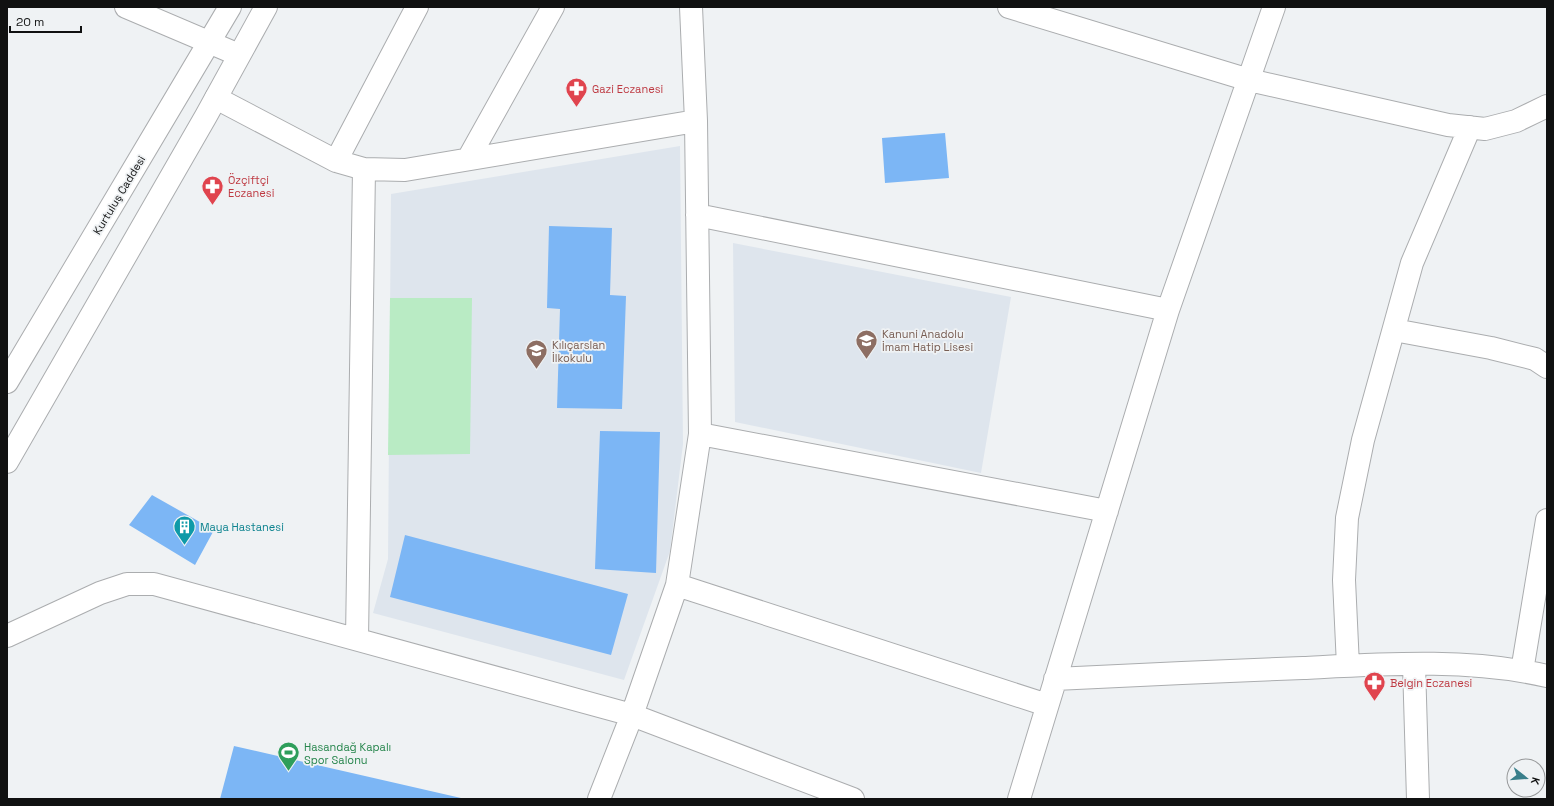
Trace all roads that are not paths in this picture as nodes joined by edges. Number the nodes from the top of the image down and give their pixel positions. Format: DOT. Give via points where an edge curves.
graph roads {
  1 [pos="126,7"];
  2 [pos="230,7"];
  3 [pos="266,7"];
  4 [pos="417,7"];
  5 [pos="554,7"];
  6 [pos="691,7"];
  7 [pos="1009,7"];
  8 [pos="1274,7"];
  9 [pos="209,43"];
  10 [pos="239,56"];
  11 [pos="1249,80"];
  12 [pos="216,98"];
  13 [pos="1547,106"];
  14 [pos="696,121"];
  15 [pos="1470,127"];
  16 [pos="468,159"];
  17 [pos="336,161"];
  18 [pos="364,169"];
  19 [pos="697,215"];
  20 [pos="1168,310"];
  21 [pos="1394,330"];
  22 [pos="1547,367"];
  23 [pos="7,382"];
  24 [pos="700,434"];
  25 [pos="7,462"];
  26 [pos="1107,511"];
  27 [pos="1547,520"];
  28 [pos="677,585"];
  29 [pos="7,636"];
  30 [pos="356,639"];
  31 [pos="1414,665"];
  32 [pos="1348,666"];
  33 [pos="1522,670"];
  34 [pos="1547,676"];
  35 [pos="1055,679"];
  36 [pos="1047,705"];
  37 [pos="632,715"];
  38 [pos="599,799"];
  39 [pos="853,799"];
  40 [pos="1019,799"];
  41 [pos="1418,799"];
  1 -- 9 [label="street"];
  2 -- 9 [label="street, Kurtuluş Caddesi"];
  3 -- 10 [label="street"];
  4 -- 17 [label="street"];
  5 -- 16 [label="street"];
  6 -- 14 [label="street"];
  7 -- 11 [label="street"];
  8 -- 11 [label="street"];
  9 -- 10 [label="street"];
  9 -- 23 [label="street, Kurtuluş Caddesi"];
  10 -- 12 [label="street"];
  11 -- 15 [label="street" via="1448,125"];
  11 -- 20 [label="street"];
  12 -- 17 [label="street"];
  12 -- 25 [label="street"];
  13 -- 15 [label="street" via="1516,121 1485,129"];
  14 -- 16 [label="street"];
  14 -- 19 [label="street"];
  15 -- 21 [label="street" via="1412,263"];
  16 -- 18 [label="street" via="405,170"];
  17 -- 18 [label="street"];
  18 -- 30 [label="street"];
  19 -- 20 [label="street"];
  19 -- 24 [label="street"];
  20 -- 26 [label="street"];
  21 -- 22 [label="street" via="1491,348 1535,359"];
  21 -- 32 [label="street" via="1363,440 1347,518 1344,580"];
  24 -- 26 [label="street"];
  24 -- 28 [label="street"];
  26 -- 35 [label="street"];
  27 -- 33 [label="street"];
  28 -- 36 [label="street"];
  28 -- 37 [label="street"];
  29 -- 30 [label="street" via="100,593 127,584 154,584"];
  30 -- 37 [label="street"];
  31 -- 32 [label="street"];
  31 -- 33 [label="street" via="1446,664"];
  31 -- 41 [label="street"];
  32 -- 35 [label="street"];
  33 -- 34 [label="street"];
  35 -- 36 [label="street"];
  36 -- 40 [label="street"];
  37 -- 38 [label="street"];
  37 -- 39 [label="street"];
}
